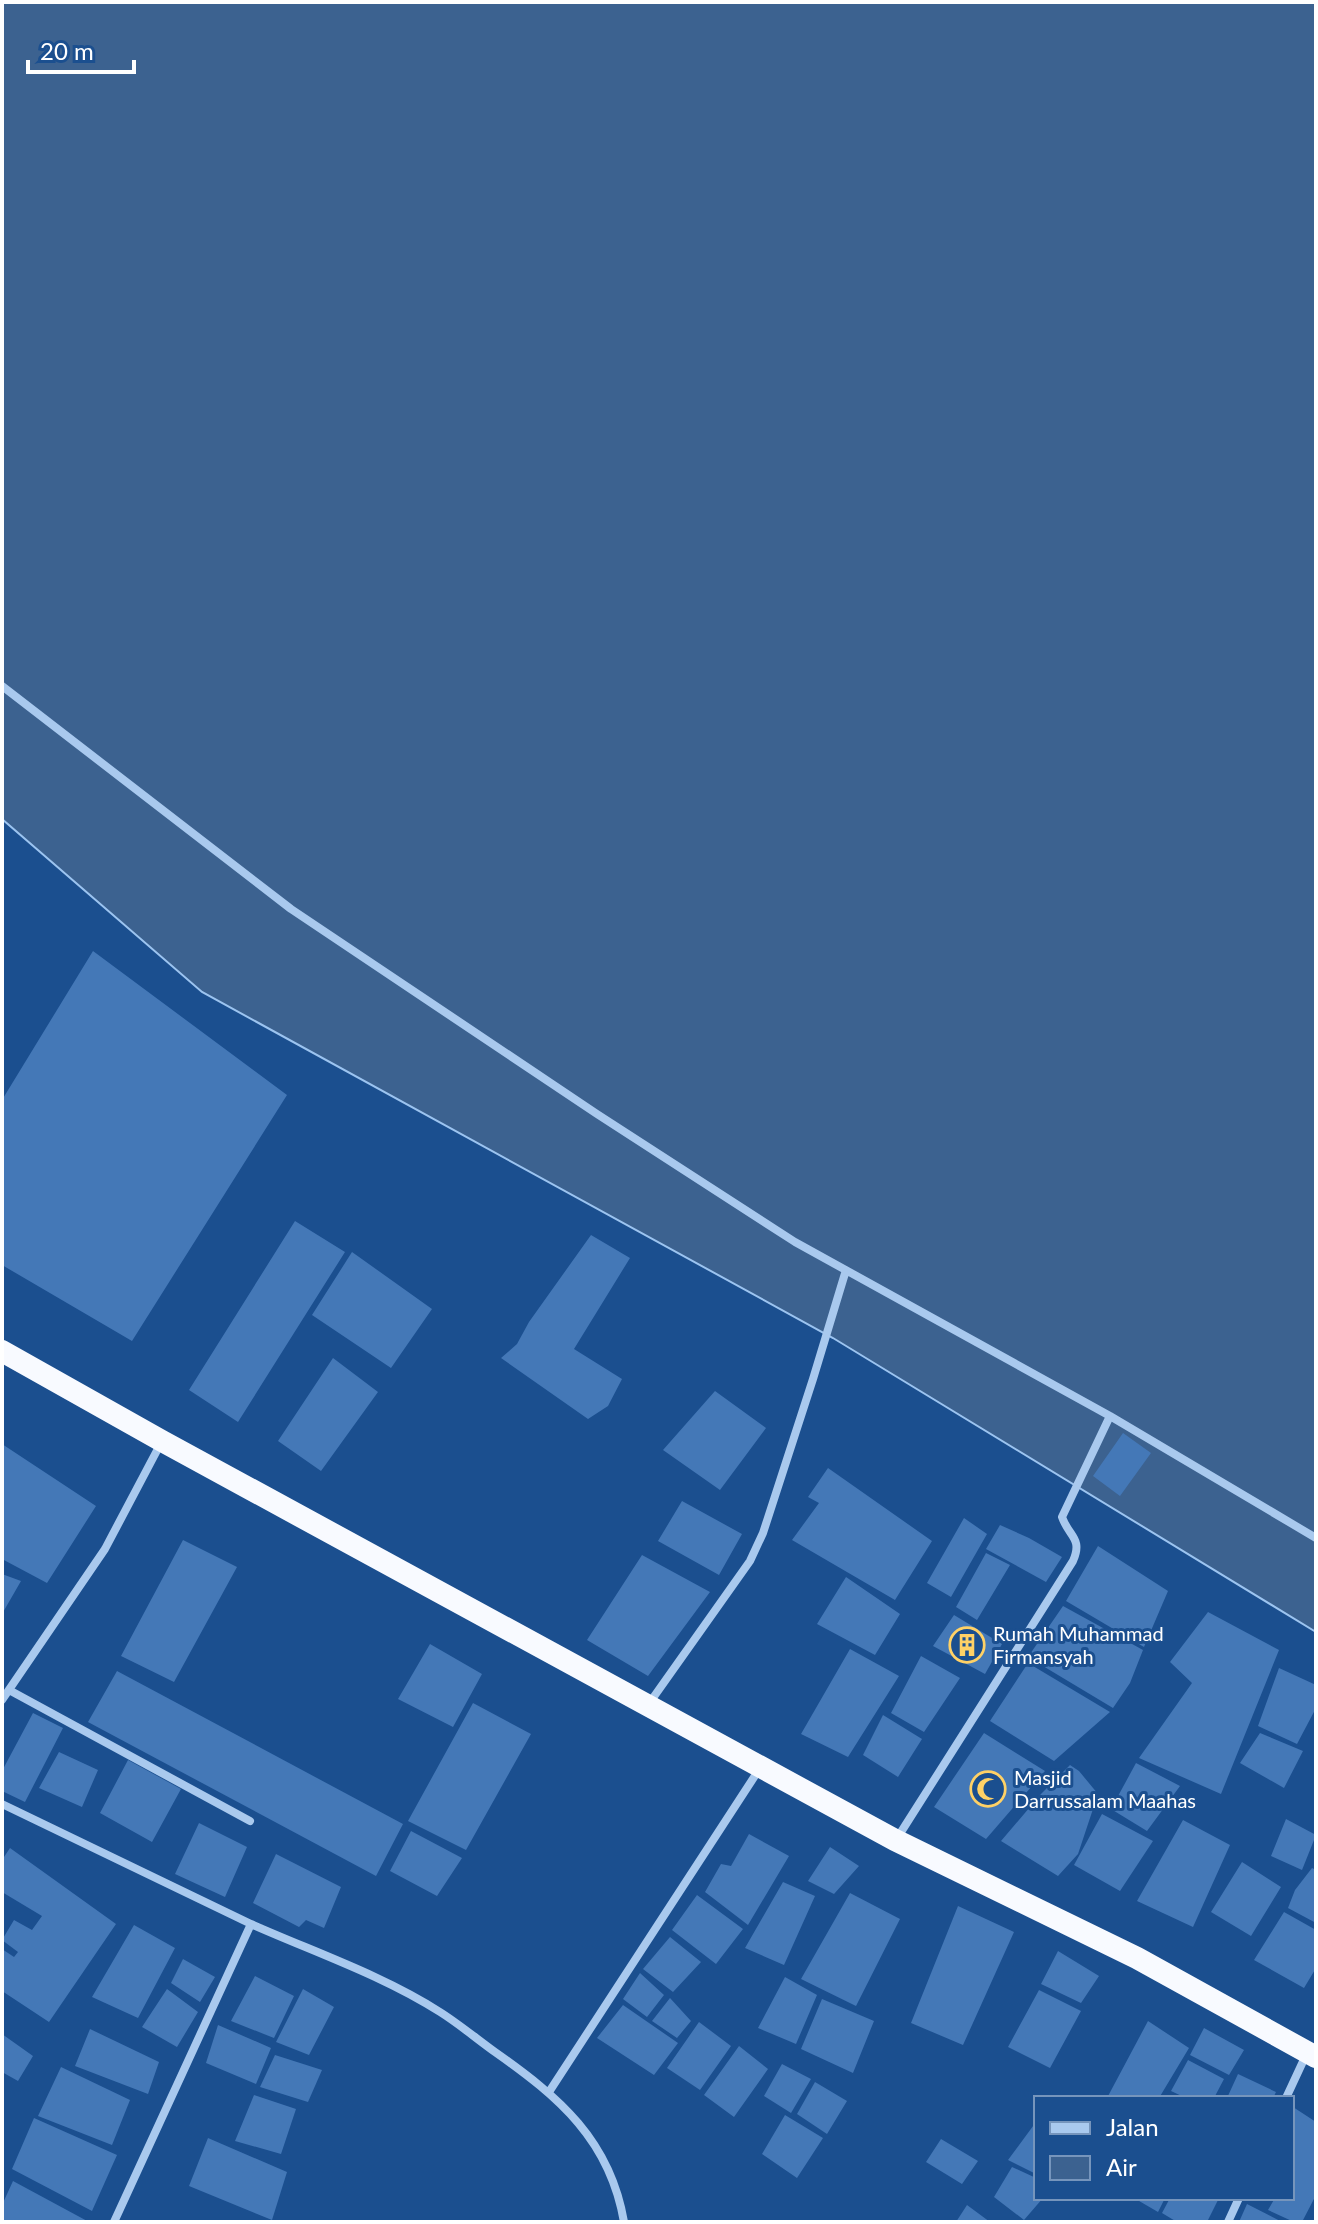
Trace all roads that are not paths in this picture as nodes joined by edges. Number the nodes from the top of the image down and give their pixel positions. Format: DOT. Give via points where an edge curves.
graph roads {
  1 [pos="2,686"];
  2 [pos="846,1270"];
  3 [pos="2,1351"];
  4 [pos="1110,1416"];
  5 [pos="162,1441"];
  6 [pos="1316,1538"];
  7 [pos="9,1690"];
  8 [pos="2,1700"];
  9 [pos="648,1705"];
  10 [pos="762,1766"];
  11 [pos="2,1804"];
  12 [pos="250,1821"];
  13 [pos="895,1840"];
  14 [pos="251,1924"];
  15 [pos="1312,2055"];
  16 [pos="549,2092"];
  17 [pos="1287,2096"];
  18 [pos="1238,2200"];
  19 [pos="114,2222"];
  20 [pos="624,2222"];
  21 [pos="1228,2222"];
  1 -- 2 [label="street" via="291,909 597,1114"];
  2 -- 4 [label="street"];
  2 -- 9 [label="street" via="763,1533 750,1561"];
  3 -- 5 [label="highway"];
  4 -- 6 [label="street"];
  4 -- 13 [label="street" via="1062,1517 1076,1540 1073,1561"];
  5 -- 7 [label="street" via="105,1549"];
  5 -- 9 [label="highway"];
  7 -- 8 [label="street"];
  7 -- 12 [label="street"];
  9 -- 10 [label="highway"];
  10 -- 13 [label="highway"];
  10 -- 16 [label="street"];
  11 -- 14 [label="street"];
  13 -- 15 [label="highway" via="1137,1958"];
  14 -- 16 [label="street" via="439,2012"];
  14 -- 19 [label="street"];
  15 -- 17 [label="street"];
  16 -- 20 [label="street" via="578,2121 603,2159"];
  18 -- 21 [label="street"];
}
